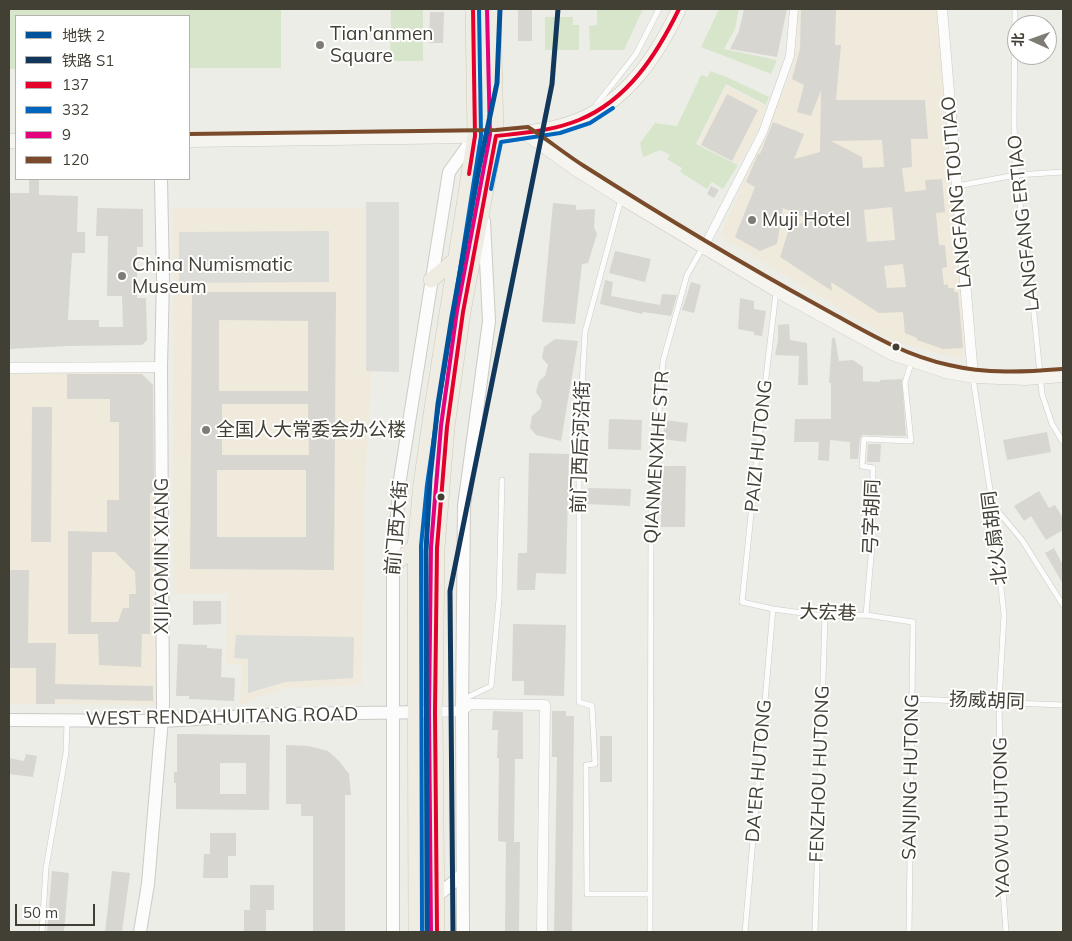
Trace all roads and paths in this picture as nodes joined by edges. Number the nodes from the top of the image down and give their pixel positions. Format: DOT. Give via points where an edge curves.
graph roads {
  1 [pos="473,9"];
  2 [pos="493,9"];
  3 [pos="659,9"];
  4 [pos="679,9"];
  5 [pos="794,9"];
  6 [pos="942,9"];
  7 [pos="1015,9"];
  8 [pos="586,117"];
  9 [pos="526,133"];
  10 [pos="475,136"];
  11 [pos="496,136"];
  12 [pos="190,140"];
  13 [pos="1063,172"];
  14 [pos="1016,175"];
  15 [pos="161,180"];
  16 [pos="956,186"];
  17 [pos="621,197"];
  18 [pos="483,199"];
  19 [pos="704,247"];
  20 [pos="455,260"];
  21 [pos="431,280"];
  22 [pos="777,290"];
  23 [pos="912,360"];
  24 [pos="161,367"];
  25 [pos="9,368"];
  26 [pos="1063,375"];
  27 [pos="972,376"];
  28 [pos="1041,378"];
  29 [pos="1063,442"];
  30 [pos="502,480"];
  31 [pos="992,503"];
  32 [pos="416,546"];
  33 [pos="393,566"];
  34 [pos="742,602"];
  35 [pos="1063,605"];
  36 [pos="773,609"];
  37 [pos="866,615"];
  38 [pos="824,616"];
  39 [pos="913,622"];
  40 [pos="912,698"];
  41 [pos="999,701"];
  42 [pos="1063,705"];
  43 [pos="462,706"];
  44 [pos="435,712"];
  45 [pos="392,713"];
  46 [pos="415,713"];
  47 [pos="9,720"];
  48 [pos="68,720"];
  49 [pos="162,721"];
  50 [pos="463,874"];
  51 [pos="650,894"];
  52 [pos="437,896"];
  53 [pos="42,932"];
  54 [pos="140,932"];
  55 [pos="393,932"];
  56 [pos="416,932"];
  57 [pos="437,932"];
  58 [pos="463,932"];
  59 [pos="542,932"];
  60 [pos="650,932"];
  61 [pos="745,932"];
  62 [pos="815,932"];
  63 [pos="909,932"];
  64 [pos="1006,932"];
  1 -- 10 [label="main road"];
  2 -- 11 [label="main road"];
  3 -- 8 [label="lane" via="636,54"];
  4 -- 8 [label="main road" via="648,64 631,85"];
  5 -- 19 [label="street, QIANMENXIHE STR" via="790,56 762,132"];
  6 -- 16 [label="street, LANGFANG TOUTIAO"];
  7 -- 14 [label="lane, LANGFANG ERTIAO"];
  8 -- 9 [label="main road"];
  9 -- 11 [label="main road"];
  9 -- 17 [label="main road"];
  10 -- 11 [label="main road"];
  10 -- 12 [label="main road"];
  10 -- 20 [label="main road"];
  10 -- 21 [label="street, 前门西大街" via="449,172"];
  11 -- 18 [label="main road"];
  13 -- 14 [label="lane"];
  14 -- 16 [label="lane"];
  14 -- 28 [label="lane, LANGFANG ERTIAO"];
  15 -- 24 [label="street, XIJIAOMIN XIANG"];
  16 -- 27 [label="street, LANGFANG TOUTIAO"];
  17 -- 19 [label="main road"];
  17 -- 51 [label="lane, 前门西后河沿街" via="585,332 579,441 579,702 592,706 595,764 586,765 587,894"];
  18 -- 43 [label="street" via="489,322 464,506"];
  18 -- 44 [label="main road" via="446,437 437,548"];
  19 -- 22 [label="main road"];
  19 -- 51 [label="lane, QIANMENXIHE STR" via="687,275 663,361 651,515"];
  20 -- 21 [label="main road"];
  20 -- 32 [label="main road" via="421,484"];
  21 -- 33 [label="street, 前门西大街" via="400,480"];
  22 -- 23 [label="main road" via="892,353"];
  22 -- 34 [label="lane, PAIZI HUTONG"];
  23 -- 27 [label="main road"];
  23 -- 37 [label="lane, 弓字胡同" via="905,383 911,441 864,440 862,466 873,468 872,545"];
  24 -- 25 [label="street"];
  24 -- 49 [label="street, XIJIAOMIN XIANG"];
  26 -- 28 [label="main road"];
  27 -- 28 [label="main road"];
  27 -- 31 [label="lane, 北火扇胡同"];
  28 -- 29 [label="lane, LANGFANG ERTIAO" via="1042,394 1052,424"];
  30 -- 43 [label="lane" via="499,599 491,686"];
  31 -- 35 [label="lane" via="1022,540"];
  31 -- 41 [label="lane, 北火扇胡同" via="1004,615"];
  32 -- 33 [label="main road"];
  32 -- 46 [label="main road"];
  33 -- 45 [label="street, 前门西大街"];
  34 -- 36 [label="lane, 大宏巷"];
  36 -- 38 [label="lane, 大宏巷"];
  36 -- 61 [label="lane, DA'ER HUTONG"];
  37 -- 38 [label="lane, 大宏巷"];
  37 -- 39 [label="lane, 大宏巷"];
  38 -- 62 [label="lane, FENZHOU HUTONG"];
  39 -- 40 [label="lane, SANJING HUTONG"];
  40 -- 41 [label="lane, 扬威胡同"];
  40 -- 63 [label="lane, SANJING HUTONG"];
  41 -- 42 [label="lane, 扬威胡同"];
  41 -- 64 [label="lane, YAOWU HUTONG"];
  43 -- 44 [label="street"];
  43 -- 50 [label="street"];
  43 -- 59 [label="street" via="545,705"];
  44 -- 46 [label="street, WEST RENDAHUITANG ROAD"];
  44 -- 52 [label="main road"];
  45 -- 46 [label="street, WEST RENDAHUITANG ROAD"];
  45 -- 49 [label="street, WEST RENDAHUITANG ROAD" via="281,714"];
  45 -- 55 [label="street, 前门西大街"];
  46 -- 56 [label="main road"];
  47 -- 48 [label="street, WEST RENDAHUITANG ROAD"];
  48 -- 49 [label="street, WEST RENDAHUITANG ROAD"];
  48 -- 53 [label="lane" via="66,752 46,868"];
  49 -- 54 [label="street, XIJIAOMIN XIANG" via="148,884"];
  50 -- 52 [label="street"];
  50 -- 58 [label="street"];
  51 -- 60 [label="lane, QIANMENXIHE STR"];
  52 -- 57 [label="main road"];
}
